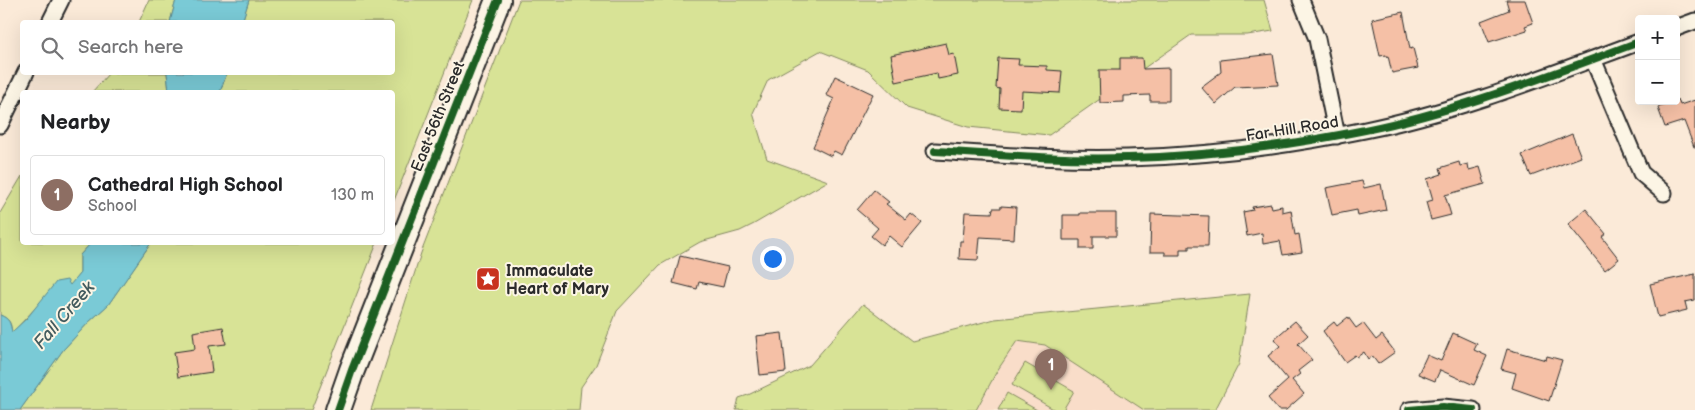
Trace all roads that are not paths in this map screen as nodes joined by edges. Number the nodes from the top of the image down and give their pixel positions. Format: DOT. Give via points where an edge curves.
graph roads {
  1 [pos="61,0"];
  2 [pos="498,0"];
  3 [pos="1301,0"];
  4 [pos="51,20"];
  5 [pos="1695,21"];
  6 [pos="1680,27"];
  7 [pos="1635,43"];
  8 [pos="1593,59"];
  9 [pos="25,75"];
  10 [pos="0,125"];
  11 [pos="1337,136"];
  12 [pos="935,151"];
  13 [pos="1664,193"];
  14 [pos="338,410"];
  15 [pos="1409,410"];
  16 [pos="1473,410"];
  1 -- 4 [label="street"];
  2 -- 14 [label="main road, East 56th Street"];
  3 -- 11 [label="street" via="1317,39"];
  5 -- 6 [label="street"];
  7 -- 8 [label="street, Far Hill Road"];
  8 -- 11 [label="street, Far Hill Road" via="1458,105"];
  8 -- 13 [label="street" via="1641,173"];
  9 -- 10 [label="street"];
  11 -- 12 [label="street, Far Hill Road" via="1244,150 1136,158 1034,157"];
  15 -- 16 [label="street" via="1443,407"];
}
